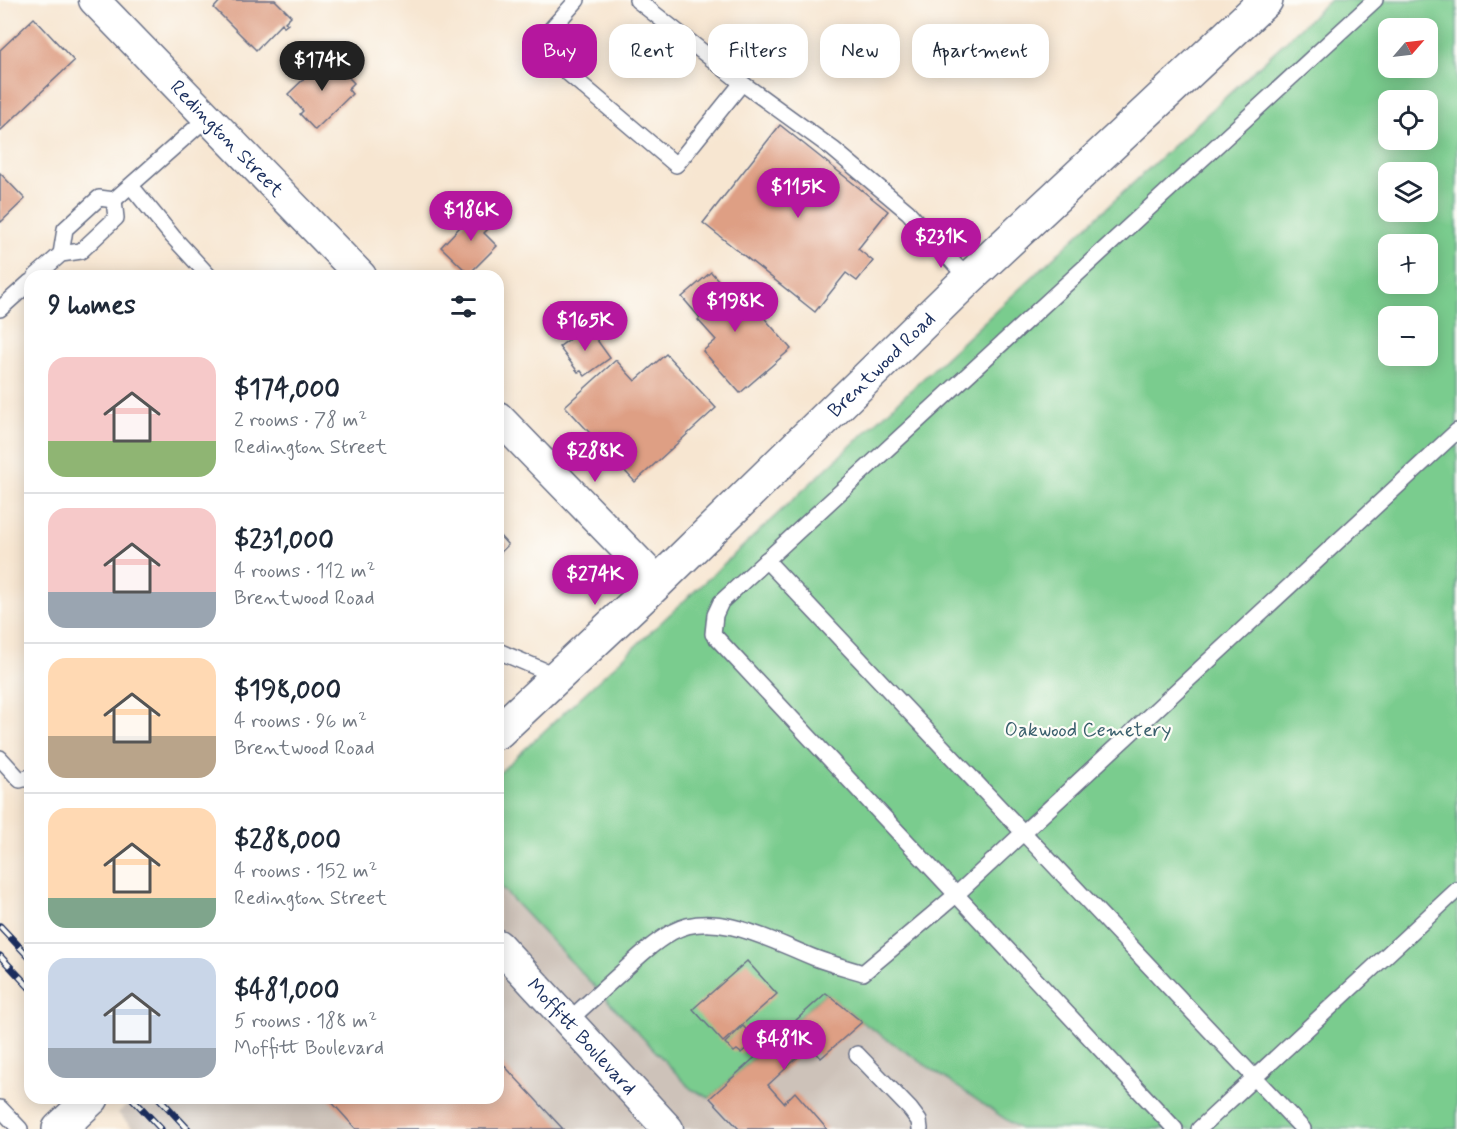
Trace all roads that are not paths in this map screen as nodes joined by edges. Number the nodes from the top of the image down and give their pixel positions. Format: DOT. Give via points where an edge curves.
graph roads {
  1 [pos="94,0"];
  2 [pos="577,0"];
  3 [pos="637,0"];
  4 [pos="1266,0"];
  5 [pos="1375,0"];
  6 [pos="742,83"];
  7 [pos="208,117"];
  8 [pos="131,186"];
  9 [pos="114,200"];
  10 [pos="61,254"];
  11 [pos="43,270"];
  12 [pos="203,270"];
  13 [pos="355,270"];
  14 [pos="968,279"];
  15 [pos="24,287"];
  16 [pos="0,309"];
  17 [pos="504,423"];
  18 [pos="1457,431"];
  19 [pos="766,560"];
  20 [pos="657,582"];
  21 [pos="504,654"];
  22 [pos="557,676"];
  23 [pos="504,726"];
  24 [pos="0,758"];
  25 [pos="24,779"];
  26 [pos="1024,832"];
  27 [pos="1457,890"];
  28 [pos="957,894"];
  29 [pos="504,952"];
  30 [pos="568,1021"];
  31 [pos="857,1054"];
  32 [pos="1255,1077"];
  33 [pos="86,1104"];
  34 [pos="0,1108"];
  35 [pos="20,1129"];
  36 [pos="59,1129"];
  37 [pos="668,1129"];
  38 [pos="920,1129"];
  39 [pos="1175,1129"];
  40 [pos="1199,1129"];
  41 [pos="1303,1129"];
  1 -- 7 [label="street, Redington Street"];
  2 -- 6 [label="lane" via="545,36 542,51 676,165"];
  3 -- 6 [label="lane"];
  4 -- 14 [label="street, Brentwood Road"];
  5 -- 19 [label="lane"];
  6 -- 14 [label="lane" via="833,149 908,212"];
  7 -- 8 [label="lane"];
  7 -- 13 [label="street, Redington Street"];
  8 -- 9 [label="lane"];
  8 -- 12 [label="lane"];
  9 -- 10 [label="lane" via="116,218 81,250"];
  9 -- 10 [label="lane" via="99,198 65,229"];
  10 -- 11 [label="lane"];
  14 -- 20 [label="street, Brentwood Road"];
  15 -- 16 [label="lane"];
  17 -- 20 [label="street"];
  18 -- 26 [label="lane"];
  19 -- 26 [label="lane"];
  19 -- 28 [label="lane" via="721,602 713,634"];
  20 -- 22 [label="street, Brentwood Road"];
  21 -- 22 [label="lane"];
  22 -- 23 [label="street, Brentwood Road"];
  24 -- 25 [label="lane" via="20,780"];
  26 -- 28 [label="lane"];
  26 -- 32 [label="lane"];
  27 -- 32 [label="lane"];
  28 -- 30 [label="lane" via="863,973 727,925 688,926 648,948"];
  28 -- 39 [label="lane"];
  29 -- 30 [label="street, Moffitt Boulevard"];
  30 -- 37 [label="street, Moffitt Boulevard"];
  31 -- 38 [label="lane" via="910,1109"];
  32 -- 40 [label="lane"];
  32 -- 41 [label="lane"];
  33 -- 36 [label="street"];
  34 -- 35 [label="lane"];
}
